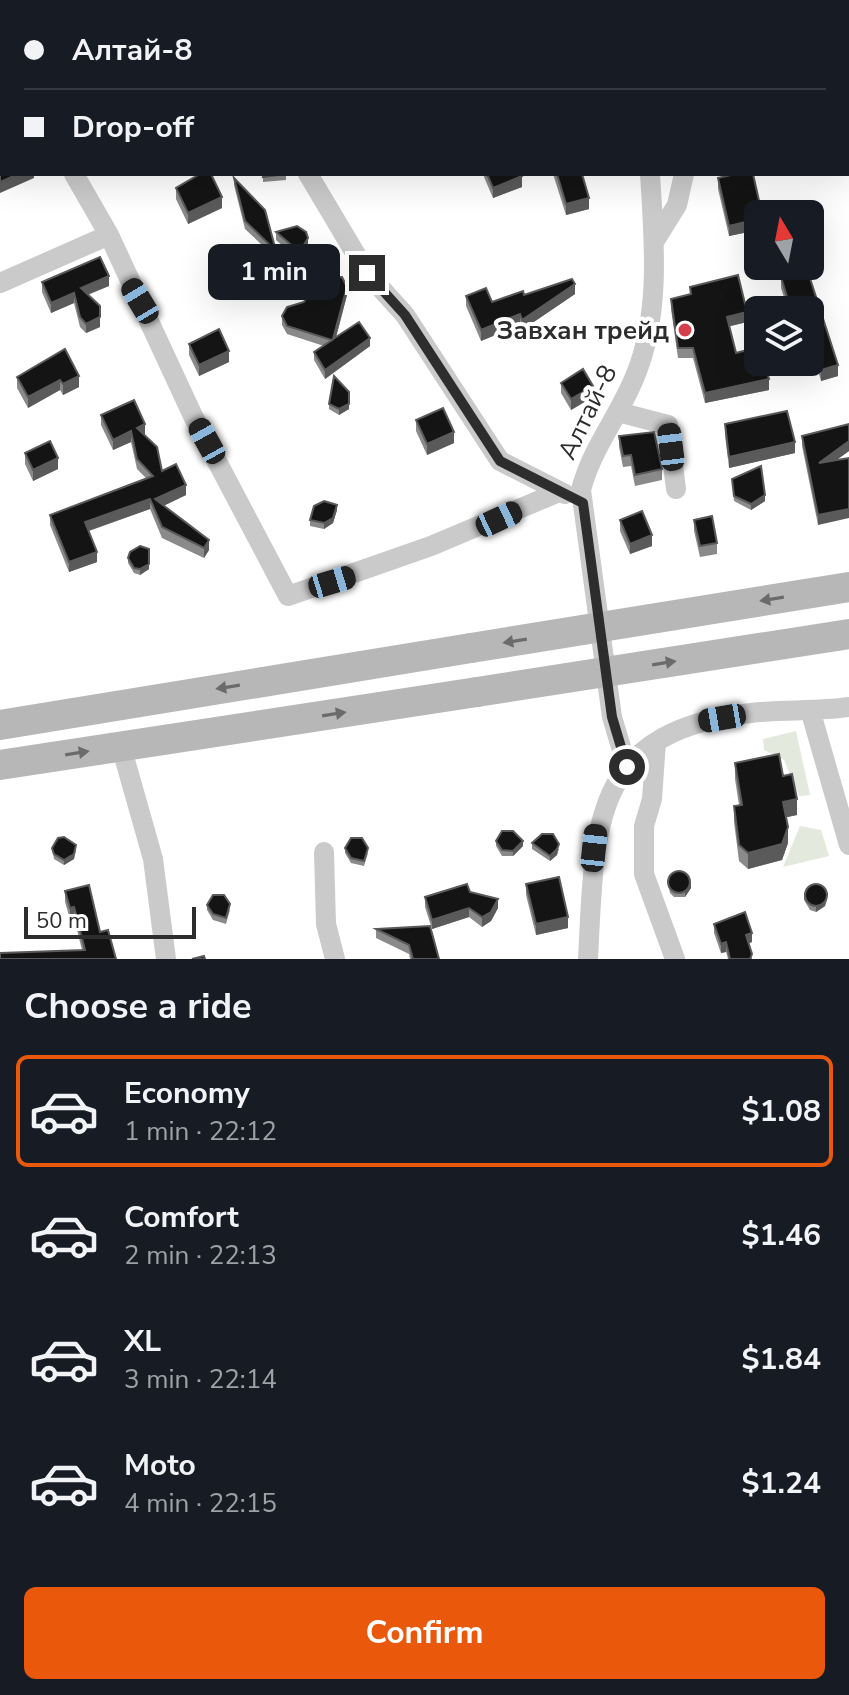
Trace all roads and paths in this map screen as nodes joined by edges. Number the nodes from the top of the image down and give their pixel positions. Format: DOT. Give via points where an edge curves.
graph roads {
  1 [pos="75,176"];
  2 [pos="309,176"];
  3 [pos="650,176"];
  4 [pos="684,176"];
  5 [pos="109,235"];
  6 [pos="654,242"];
  7 [pos="0,283"];
  8 [pos="618,412"];
  9 [pos="676,489"];
  10 [pos="559,492"];
  11 [pos="583,503"];
  12 [pos="849,587"];
  13 [pos="849,634"];
  14 [pos="849,707"];
  15 [pos="811,713"];
  16 [pos="0,725"];
  17 [pos="656,742"];
  18 [pos="121,746"];
  19 [pos="0,765"];
  20 [pos="627,767"];
  21 [pos="849,845"];
  22 [pos="324,852"];
  23 [pos="166,959"];
  24 [pos="335,959"];
  25 [pos="588,959"];
  26 [pos="675,959"];
  1 -- 5 [label="street"];
  2 -- 10 [label="street" via="367,273 405,315 500,461"];
  3 -- 6 [label="street, Алтай-8"];
  4 -- 6 [label="street" via="677,205"];
  5 -- 7 [label="street"];
  5 -- 10 [label="street" via="193,416 288,596 431,546"];
  6 -- 8 [label="street, Алтай-8" via="653,302 637,372"];
  8 -- 9 [label="street" via="668,425"];
  8 -- 11 [label="street, Алтай-8" via="588,460"];
  10 -- 11 [label="street"];
  11 -- 20 [label="street, Алтай-8" via="612,717"];
  12 -- 16 [label="main road, one-way, bridge"];
  18 -- 13 [label="main road, one-way, bridge"];
  14 -- 15 [label="street"];
  15 -- 17 [label="street" via="753,713 692,723"];
  15 -- 21 [label="street"];
  17 -- 20 [label="street"];
  17 -- 26 [label="street" via="652,799 644,826 644,874"];
  19 -- 18 [label="main road, one-way"];
  18 -- 23 [label="street" via="153,859"];
  20 -- 25 [label="street" via="596,829"];
  22 -- 24 [label="street" via="326,924"];
}
